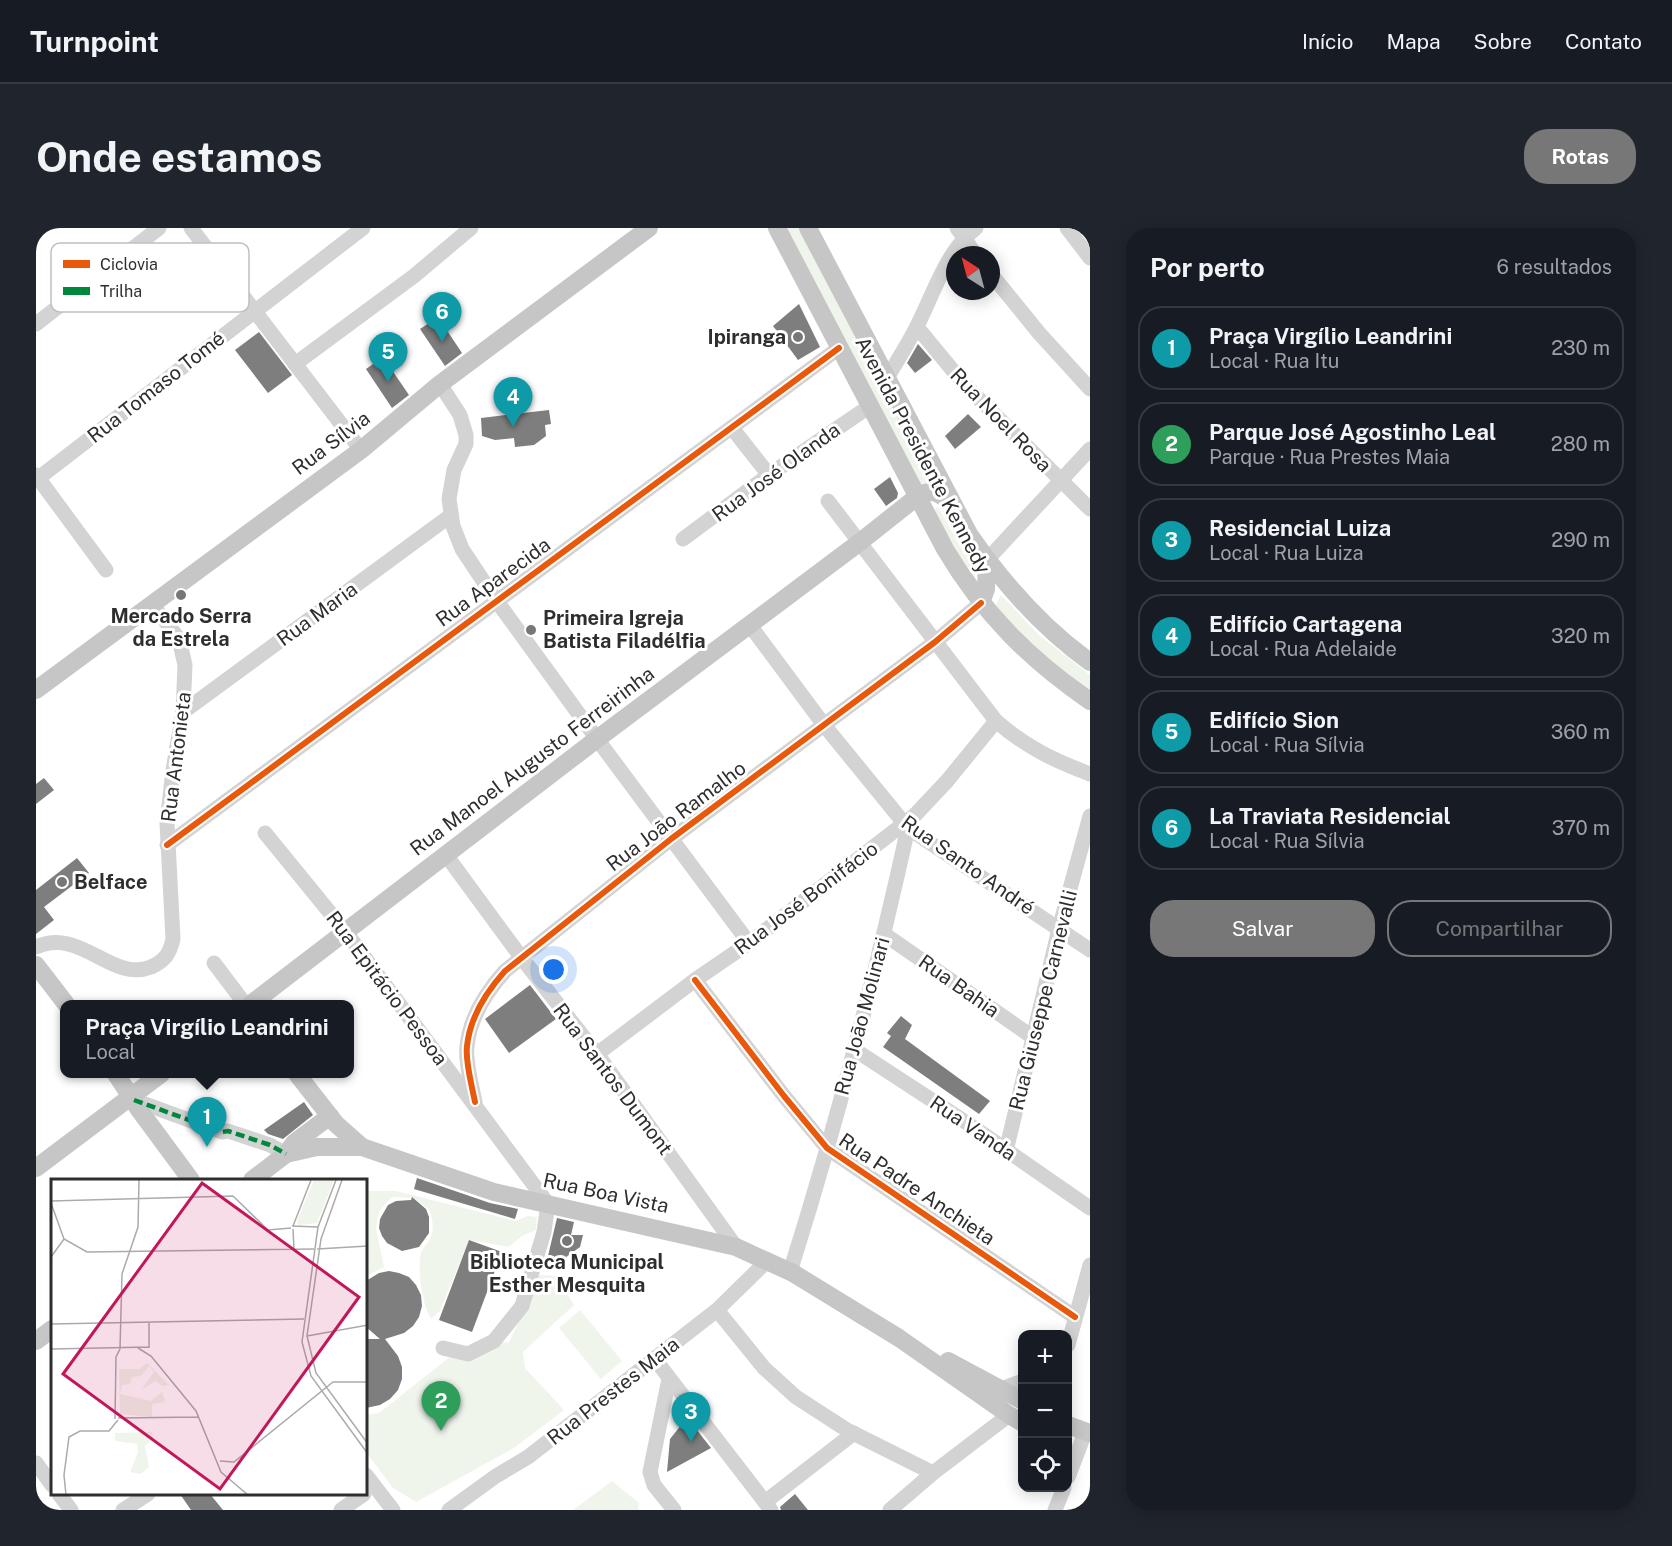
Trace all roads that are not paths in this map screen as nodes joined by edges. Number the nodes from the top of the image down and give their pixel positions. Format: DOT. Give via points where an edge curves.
graph roads {
  1 [pos="190,228"];
  2 [pos="363,228"];
  3 [pos="471,228"];
  4 [pos="650,228"];
  5 [pos="777,228"];
  6 [pos="808,228"];
  7 [pos="976,228"];
  8 [pos="1067,228"];
  9 [pos="156,229"];
  10 [pos="960,233"];
  11 [pos="138,243"];
  12 [pos="202,243"];
  13 [pos="969,246"];
  14 [pos="1090,258"];
  15 [pos="1000,285"];
  16 [pos="249,304"];
  17 [pos="254,310"];
  18 [pos="51,312"];
  19 [pos="36,324"];
  20 [pos="916,327"];
  21 [pos="839,348"];
  22 [pos="295,364"];
  23 [pos="887,378"];
  24 [pos="440,384"];
  25 [pos="1090,389"];
  26 [pos="870,406"];
  27 [pos="732,428"];
  28 [pos="1090,449"];
  29 [pos="361,450"];
  30 [pos="769,475"];
  31 [pos="37,478"];
  32 [pos="1060,481"];
  33 [pos="918,496"];
  34 [pos="828,501"];
  35 [pos="951,502"];
  36 [pos="1090,509"];
  37 [pos="450,516"];
  38 [pos="683,539"];
  39 [pos="860,542"];
  40 [pos="987,561"];
  41 [pos="106,570"];
  42 [pos="496,600"];
  43 [pos="981,603"];
  44 [pos="152,604"];
  45 [pos="749,624"];
  46 [pos="935,642"];
  47 [pos="1090,662"];
  48 [pos="36,690"];
  49 [pos="1090,701"];
  50 [pos="183,712"];
  51 [pos="996,721"];
  52 [pos="824,725"];
  53 [pos="597,739"];
  54 [pos="1090,774"];
  55 [pos="1090,816"];
  56 [pos="906,826"];
  57 [pos="265,833"];
  58 [pos="671,839"];
  59 [pos="166,845"];
  60 [pos="446,855"];
  61 [pos="1059,928"];
  62 [pos="345,932"];
  63 [pos="884,934"];
  64 [pos="749,943"];
  65 [pos="36,947"];
  66 [pos="1090,950"];
  67 [pos="521,957"];
  68 [pos="214,963"];
  69 [pos="36,965"];
  70 [pos="695,980"];
  71 [pos="62,1000"];
  72 [pos="241,1000"];
  73 [pos="257,1000"];
  74 [pos="1034,1038"];
  75 [pos="467,1048"];
  76 [pos="855,1050"];
  77 [pos="435,1051"];
  78 [pos="597,1054"];
  79 [pos="119,1078"];
  80 [pos="156,1078"];
  81 [pos="300,1078"];
  82 [pos="133,1097"];
  83 [pos="474,1102"];
  84 [pos="330,1116"];
  85 [pos="362,1148"];
  86 [pos="827,1148"];
  87 [pos="1006,1150"];
  88 [pos="286,1154"];
  89 [pos="36,1168"];
  90 [pos="190,1179"];
  91 [pos="253,1179"];
  92 [pos="548,1204"];
  93 [pos="1090,1208"];
  94 [pos="736,1247"];
  95 [pos="768,1260"];
  96 [pos="1090,1265"];
  97 [pos="790,1272"];
  98 [pos="717,1310"];
  99 [pos="1075,1317"];
  100 [pos="51,1330"];
  101 [pos="1072,1330"];
  102 [pos="36,1341"];
  103 [pos="443,1348"];
  104 [pos="654,1358"];
  105 [pos="669,1379"];
  106 [pos="1021,1384"];
  107 [pos="1007,1408"];
  108 [pos="854,1433"];
  109 [pos="1083,1436"];
  110 [pos="36,1463"];
  111 [pos="1072,1467"];
  112 [pos="933,1473"];
  113 [pos="51,1484"];
  114 [pos="368,1487"];
  115 [pos="1062,1492"];
  116 [pos="59,1495"];
  117 [pos="146,1495"];
  118 [pos="359,1495"];
  119 [pos="768,1506"];
  120 [pos="71,1510"];
  121 [pos="123,1510"];
  122 [pos="341,1510"];
  123 [pos="393,1510"];
  124 [pos="449,1510"];
  125 [pos="674,1510"];
  126 [pos="890,1510"];
  127 [pos="1055,1510"];
  1 -- 12 [label="street"];
  2 -- 17 [label="street, Rua Tomaso Tomé"];
  3 -- 22 [label="street" via="414,276"];
  4 -- 24 [label="main road, Rua Sílvia"];
  5 -- 21 [label="main road, Avenida Presidente Kennedy"];
  6 -- 23 [label="main road, Avenida Presidente Kennedy"];
  7 -- 10 [label="street"];
  8 -- 14 [label="street"];
  9 -- 11 [label="street"];
  10 -- 13 [label="street"];
  10 -- 20 [label="street"];
  15 -- 25 [label="street"];
  16 -- 17 [label="street"];
  17 -- 22 [label="street"];
  17 -- 31 [label="street, Rua Tomaso Tomé"];
  18 -- 19 [label="street"];
  20 -- 23 [label="street"];
  20 -- 32 [label="street, Rua Noel Rosa" via="964,384"];
  21 -- 26 [label="main road, Avenida Presidente Kennedy"];
  21 -- 27 [label="street, Rua Aparecida"];
  22 -- 29 [label="street"];
  23 -- 35 [label="main road, Avenida Presidente Kennedy"];
  24 -- 29 [label="main road, Rua Sílvia"];
  24 -- 37 [label="street" via="460,415 466,435 450,488"];
  26 -- 30 [label="street, Rua José Olanda"];
  26 -- 33 [label="main road, Avenida Presidente Kennedy"];
  27 -- 30 [label="street"];
  27 -- 42 [label="street, Rua Aparecida"];
  28 -- 32 [label="street"];
  29 -- 44 [label="main road, Rua Sílvia"];
  30 -- 38 [label="street, Rua José Olanda"];
  31 -- 41 [label="street"];
  32 -- 36 [label="street, Rua Noel Rosa"];
  32 -- 40 [label="street"];
  33 -- 35 [label="main road" via="936,492"];
  33 -- 39 [label="main road, Rua Manoel Augusto Ferreirinha"];
  33 -- 43 [label="main road, Avenida Presidente Kennedy" via="953,563"];
  34 -- 39 [label="street"];
  35 -- 40 [label="main road, Avenida Presidente Kennedy"];
  37 -- 42 [label="street" via="462,549"];
  37 -- 50 [label="street, Rua Maria"];
  39 -- 45 [label="main road, Rua Manoel Augusto Ferreirinha"];
  39 -- 46 [label="street"];
  40 -- 43 [label="main road"];
  40 -- 47 [label="main road, Avenida Presidente Kennedy" via="1042,621"];
  42 -- 53 [label="street"];
  42 -- 59 [label="street, Rua Aparecida"];
  43 -- 46 [label="street, Rua João Ramalho"];
  43 -- 49 [label="main road, Avenida Presidente Kennedy" via="1036,660"];
  44 -- 48 [label="main road, Rua Sílvia"];
  44 -- 50 [label="street, Rua Antonieta" via="183,650"];
  45 -- 52 [label="street, Rua Santo André"];
  45 -- 53 [label="main road, Rua Manoel Augusto Ferreirinha"];
  46 -- 51 [label="street"];
  46 -- 52 [label="street, Rua João Ramalho"];
  50 -- 59 [label="street, Rua Antonieta"];
  51 -- 54 [label="street" via="1029,747"];
  51 -- 56 [label="street, Rua José Bonifácio"];
  52 -- 56 [label="street, Rua Santo André"];
  52 -- 58 [label="street, Rua João Ramalho"];
  53 -- 58 [label="street"];
  53 -- 60 [label="main road, Rua Manoel Augusto Ferreirinha"];
  55 -- 61 [label="street, Rua Giuseppe Carnevalli"];
  56 -- 61 [label="street, Rua Santo André"];
  56 -- 63 [label="street, Rua João Molinari"];
  56 -- 64 [label="street, Rua José Bonifácio"];
  57 -- 62 [label="street, Rua Epitácio Pessoa"];
  58 -- 64 [label="street"];
  58 -- 67 [label="street, Rua João Ramalho"];
  59 -- 65 [label="street, Rua Antonieta" via="173,939 165,959 143,970 131,970 70,944 52,941"];
  60 -- 62 [label="main road, Rua Manoel Augusto Ferreirinha"];
  60 -- 67 [label="street, Rua Santos Dumont"];
  61 -- 66 [label="street, Rua Santo André"];
  61 -- 74 [label="street, Rua Giuseppe Carnevalli"];
  62 -- 73 [label="main road, Rua Manoel Augusto Ferreirinha"];
  62 -- 77 [label="street, Rua Epitácio Pessoa"];
  63 -- 74 [label="street, Rua Bahia"];
  63 -- 76 [label="street, Rua João Molinari"];
  64 -- 70 [label="street, Rua José Bonifácio"];
  67 -- 75 [label="street, Rua João Ramalho" via="482,1002"];
  67 -- 78 [label="street, Rua Santos Dumont"];
  68 -- 72 [label="street"];
  69 -- 71 [label="main road"];
  70 -- 78 [label="street, Rua José Bonifácio"];
  70 -- 86 [label="street, Rua Padre Anchieta"];
  74 -- 87 [label="street, Rua Giuseppe Carnevalli"];
  75 -- 77 [label="street" via="456,1054"];
  75 -- 83 [label="street, Rua João Ramalho"];
  76 -- 86 [label="street, Rua João Molinari"];
  76 -- 87 [label="street, Rua Vanda"];
  77 -- 83 [label="street, Rua Epitácio Pessoa"];
  78 -- 94 [label="street, Rua Santos Dumont"];
  79 -- 82 [label="main road"];
  80 -- 82 [label="main road"];
  81 -- 84 [label="main road"];
  82 -- 88 [label="street"];
  82 -- 89 [label="main road"];
  82 -- 90 [label="main road"];
  83 -- 92 [label="street, Rua Epitácio Pessoa"];
  84 -- 85 [label="main road"];
  84 -- 88 [label="main road" via="294,1143"];
  85 -- 88 [label="main road, Rua Boa Vista" via="318,1147"];
  85 -- 92 [label="main road, Rua Boa Vista" via="494,1192"];
  86 -- 97 [label="street, Rua João Molinari"];
  86 -- 99 [label="street, Rua Padre Anchieta"];
  87 -- 93 [label="street, Rua Vanda"];
  88 -- 91 [label="main road"];
  92 -- 94 [label="main road, Rua Boa Vista"];
  92 -- 103 [label="street" via="544,1232 522,1306 494,1341 468,1354"];
  94 -- 95 [label="main road, Rua Boa Vista"];
  95 -- 97 [label="main road, Rua Boa Vista"];
  95 -- 98 [label="street, Rua Prestes Maia"];
  96 -- 99 [label="street"];
  97 -- 107 [label="main road, Rua Boa Vista" via="899,1338 935,1354"];
  98 -- 104 [label="street, Rua Prestes Maia"];
  98 -- 108 [label="street" via="780,1384"];
  99 -- 101 [label="street"];
  100 -- 102 [label="main road"];
  104 -- 105 [label="street"];
  104 -- 124 [label="street, Rua Prestes Maia" via="528,1457"];
  105 -- 119 [label="street"];
  105 -- 125 [label="street" via="650,1472 654,1485"];
  106 -- 107 [label="street"];
  107 -- 112 [label="street"];
  108 -- 112 [label="street"];
  108 -- 119 [label="street"];
  109 -- 111 [label="street"];
  110 -- 113 [label="street"];
  112 -- 126 [label="street"];
  114 -- 123 [label="street"];
  115 -- 127 [label="street"];
  116 -- 120 [label="street"];
  117 -- 121 [label="street"];
  118 -- 122 [label="street"];
}
